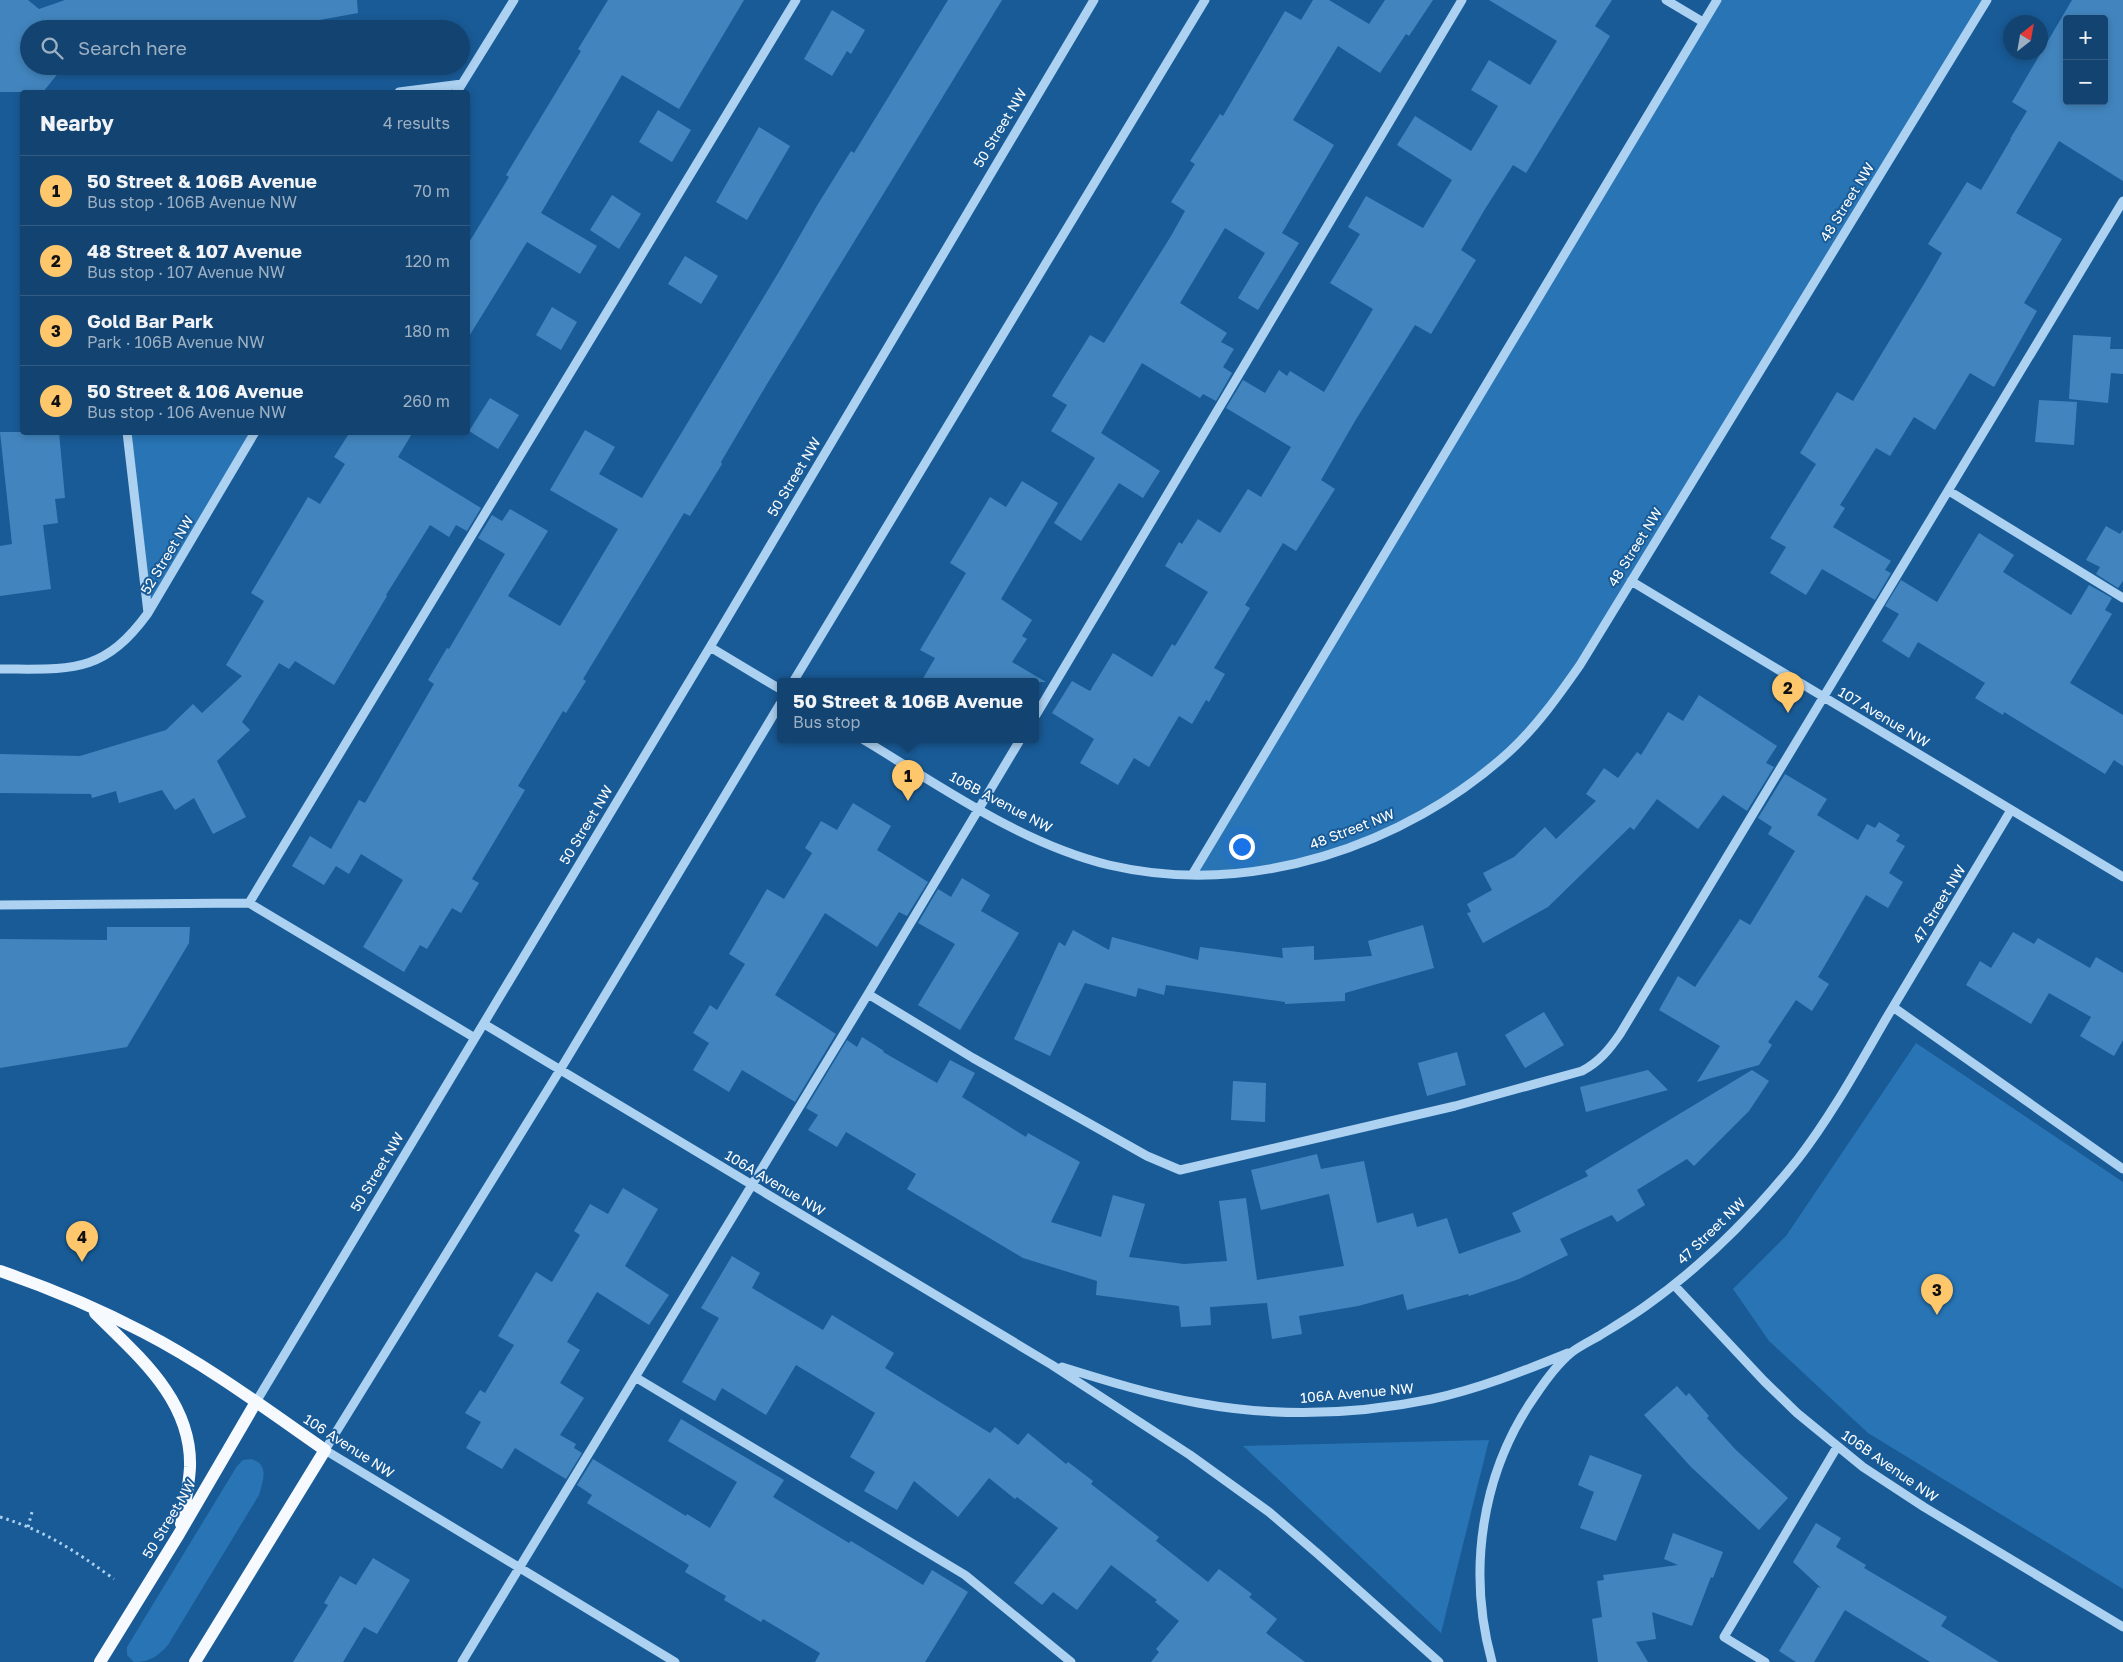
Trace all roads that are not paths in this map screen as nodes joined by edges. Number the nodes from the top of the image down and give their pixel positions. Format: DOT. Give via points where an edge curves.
graph roads {
  1 [pos="514,0"];
  2 [pos="796,0"];
  3 [pos="1094,0"];
  4 [pos="1205,0"];
  5 [pos="1462,0"];
  6 [pos="1666,0"];
  7 [pos="1717,0"];
  8 [pos="1987,0"];
  9 [pos="1703,22"];
  10 [pos="470,72"];
  11 [pos="468,75"];
  12 [pos="460,88"];
  13 [pos="430,90"];
  14 [pos="2123,201"];
  15 [pos="127,435"];
  16 [pos="253,435"];
  17 [pos="1949,491"];
  18 [pos="1631,581"];
  19 [pos="2123,598"];
  20 [pos="148,613"];
  21 [pos="710,647"];
  22 [pos="0,669"];
  23 [pos="795,678"];
  24 [pos="777,687"];
  25 [pos="1823,696"];
  26 [pos="777,709"];
  27 [pos="1039,709"];
  28 [pos="869,743"];
  29 [pos="1018,743"];
  30 [pos="979,809"];
  31 [pos="2011,810"];
  32 [pos="1192,875"];
  33 [pos="2123,878"];
  34 [pos="249,903"];
  35 [pos="0,905"];
  36 [pos="868,994"];
  37 [pos="1893,1007"];
  38 [pos="484,1024"];
  39 [pos="476,1038"];
  40 [pos="560,1070"];
  41 [pos="2123,1169"];
  42 [pos="752,1186"];
  43 [pos="0,1271"];
  44 [pos="1674,1284"];
  45 [pos="87,1305"];
  46 [pos="1572,1352"];
  47 [pos="1052,1364"];
  48 [pos="635,1377"];
  49 [pos="256,1402"];
  50 [pos="1837,1447"];
  51 [pos="325,1450"];
  52 [pos="179,1534"];
  53 [pos="519,1568"];
  54 [pos="2123,1627"];
  55 [pos="100,1662"];
  56 [pos="195,1662"];
  57 [pos="462,1662"];
  58 [pos="675,1662"];
  59 [pos="1071,1662"];
  60 [pos="1439,1662"];
  61 [pos="1492,1662"];
  62 [pos="1765,1662"];
  1 -- 10 [label="street"];
  2 -- 34 [label="street"];
  3 -- 21 [label="street, 50 Street NW"];
  4 -- 23 [label="street"];
  5 -- 27 [label="street"];
  6 -- 9 [label="street"];
  7 -- 9 [label="street"];
  8 -- 18 [label="street, 48 Street NW"];
  9 -- 32 [label="street"];
  11 -- 12 [label="street"];
  12 -- 13 [label="street"];
  14 -- 17 [label="street"];
  15 -- 20 [label="street, 52 Street NW"];
  16 -- 20 [label="street, 52 Street NW"];
  17 -- 19 [label="street"];
  17 -- 25 [label="street"];
  18 -- 25 [label="street, 107 Avenue NW"];
  18 -- 32 [label="street, 48 Street NW" via="1580,665 1539,719 1511,750 1446,801 1327,856 1239,874"];
  20 -- 22 [label="street" via="123,642 95,661 68,669"];
  21 -- 24 [label="street"];
  21 -- 38 [label="street, 50 Street NW"];
  25 -- 31 [label="street, 107 Avenue NW"];
  25 -- 36 [label="street" via="1620,1034 1607,1053 1582,1071 1456,1106 1180,1170 1146,1156"];
  26 -- 40 [label="street"];
  28 -- 30 [label="street, 106B Avenue NW"];
  29 -- 30 [label="street"];
  30 -- 32 [label="street, 106B Avenue NW" via="1033,838 1109,865"];
  30 -- 36 [label="street"];
  31 -- 33 [label="street, 107 Avenue NW"];
  31 -- 37 [label="street, 47 Street NW"];
  34 -- 35 [label="street"];
  34 -- 39 [label="street"];
  36 -- 42 [label="street"];
  37 -- 41 [label="street"];
  37 -- 44 [label="street, 47 Street NW" via="1838,1100 1798,1158 1749,1216"];
  38 -- 39 [label="street, 50 Street NW"];
  38 -- 40 [label="street, 106A Avenue NW"];
  39 -- 49 [label="street, 50 Street NW"];
  40 -- 42 [label="street, 106A Avenue NW"];
  40 -- 51 [label="street"];
  42 -- 47 [label="street, 106A Avenue NW"];
  42 -- 48 [label="street"];
  43 -- 45 [label="main road, 106 Avenue NW"];
  44 -- 46 [label="street, 47 Street NW"];
  44 -- 50 [label="street, 106B Avenue NW" via="1764,1381"];
  45 -- 49 [label="main road, 106 Avenue NW" via="145,1333"];
  45 -- 52 [label="main road" via="150,1368 182,1417 190,1466"];
  46 -- 47 [label="street, 106A Avenue NW" via="1432,1399 1299,1413 1198,1403 1144,1392"];
  46 -- 61 [label="street, 47 Street NW" via="1542,1386 1518,1422 1490,1493 1480,1546 1480,1590 1483,1625"];
  47 -- 60 [label="street, 106A Avenue NW" via="1239,1489 1318,1554"];
  48 -- 53 [label="street"];
  48 -- 59 [label="street" via="965,1575"];
  49 -- 51 [label="main road, 106 Avenue NW"];
  49 -- 52 [label="main road, 50 Street NW"];
  50 -- 54 [label="street, 106B Avenue NW" via="1894,1489"];
  50 -- 62 [label="street" via="1724,1637"];
  51 -- 53 [label="street, 106 Avenue NW"];
  51 -- 56 [label="main road"];
  52 -- 55 [label="main road, 50 Street NW"];
  53 -- 57 [label="street"];
  53 -- 58 [label="street, 106 Avenue NW"];
}
